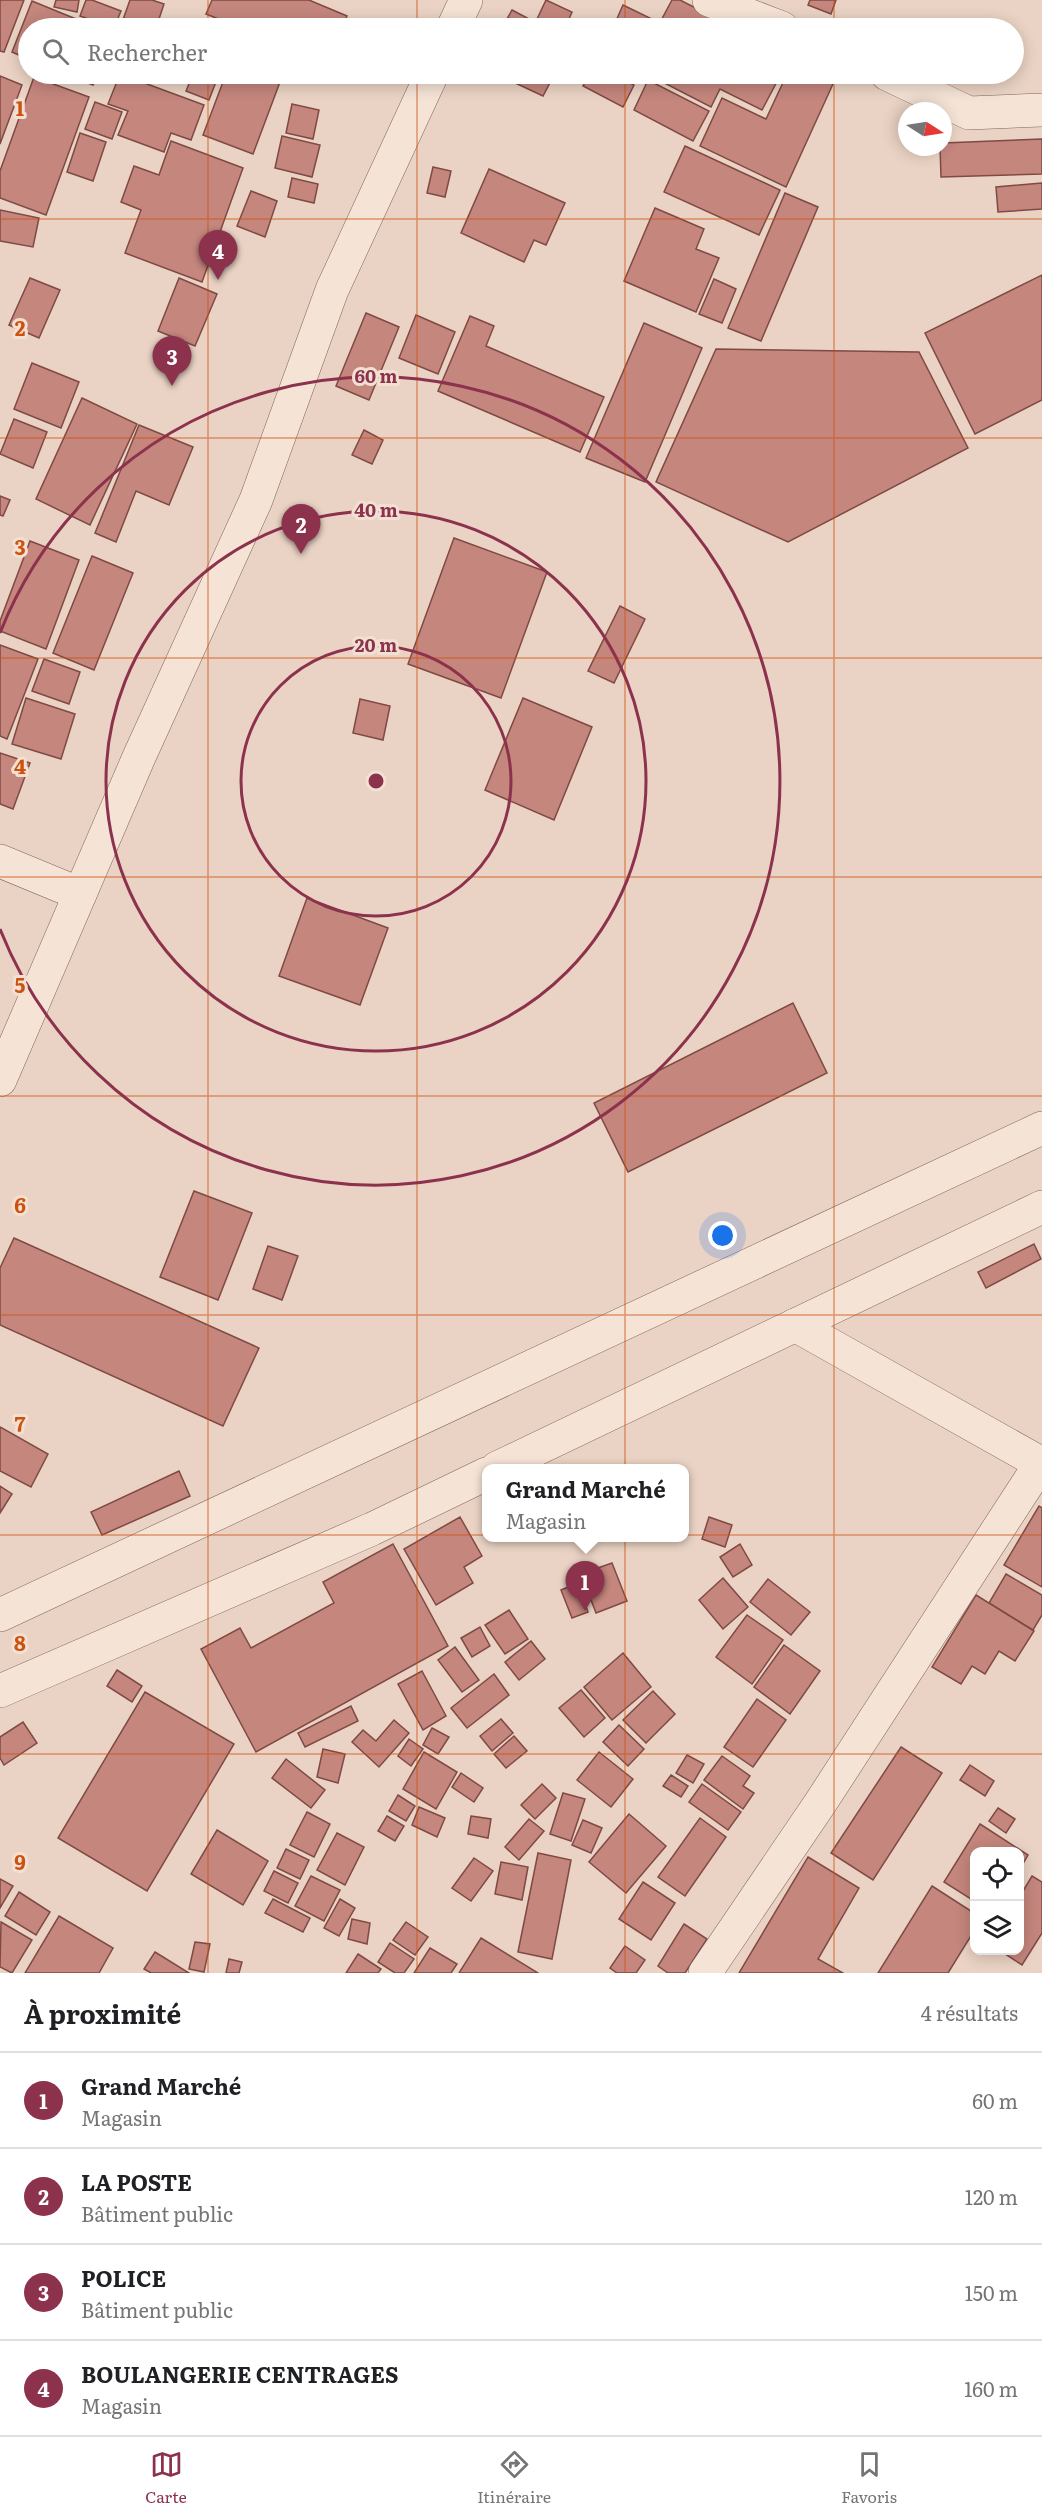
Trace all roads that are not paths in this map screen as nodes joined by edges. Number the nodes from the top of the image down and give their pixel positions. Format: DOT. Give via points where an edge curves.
graph roads {
  1 [pos="466,0"];
  2 [pos="709,0"];
  3 [pos="458,18"];
  4 [pos="756,18"];
  5 [pos="427,84"];
  6 [pos="908,84"];
  7 [pos="1042,110"];
  8 [pos="0,861"];
  9 [pos="80,894"];
  10 [pos="0,1080"];
  11 [pos="1042,1128"];
  12 [pos="1042,1207"];
  13 [pos="795,1325"];
  14 [pos="1041,1463"];
  15 [pos="505,1464"];
  16 [pos="482,1476"];
  17 [pos="0,1615"];
  18 [pos="0,1691"];
  19 [pos="705,1973"];
  1 -- 3 [label="street"];
  2 -- 4 [label="street"];
  5 -- 9 [label="street" via="332,290 256,500"];
  6 -- 7 [label="street" via="969,113"];
  8 -- 9 [label="street"];
  9 -- 10 [label="street"];
  11 -- 17 [label="street"];
  12 -- 13 [label="street"];
  13 -- 14 [label="street"];
  13 -- 15 [label="street"];
  14 -- 19 [label="street"];
  16 -- 18 [label="street" via="372,1529"];
}
